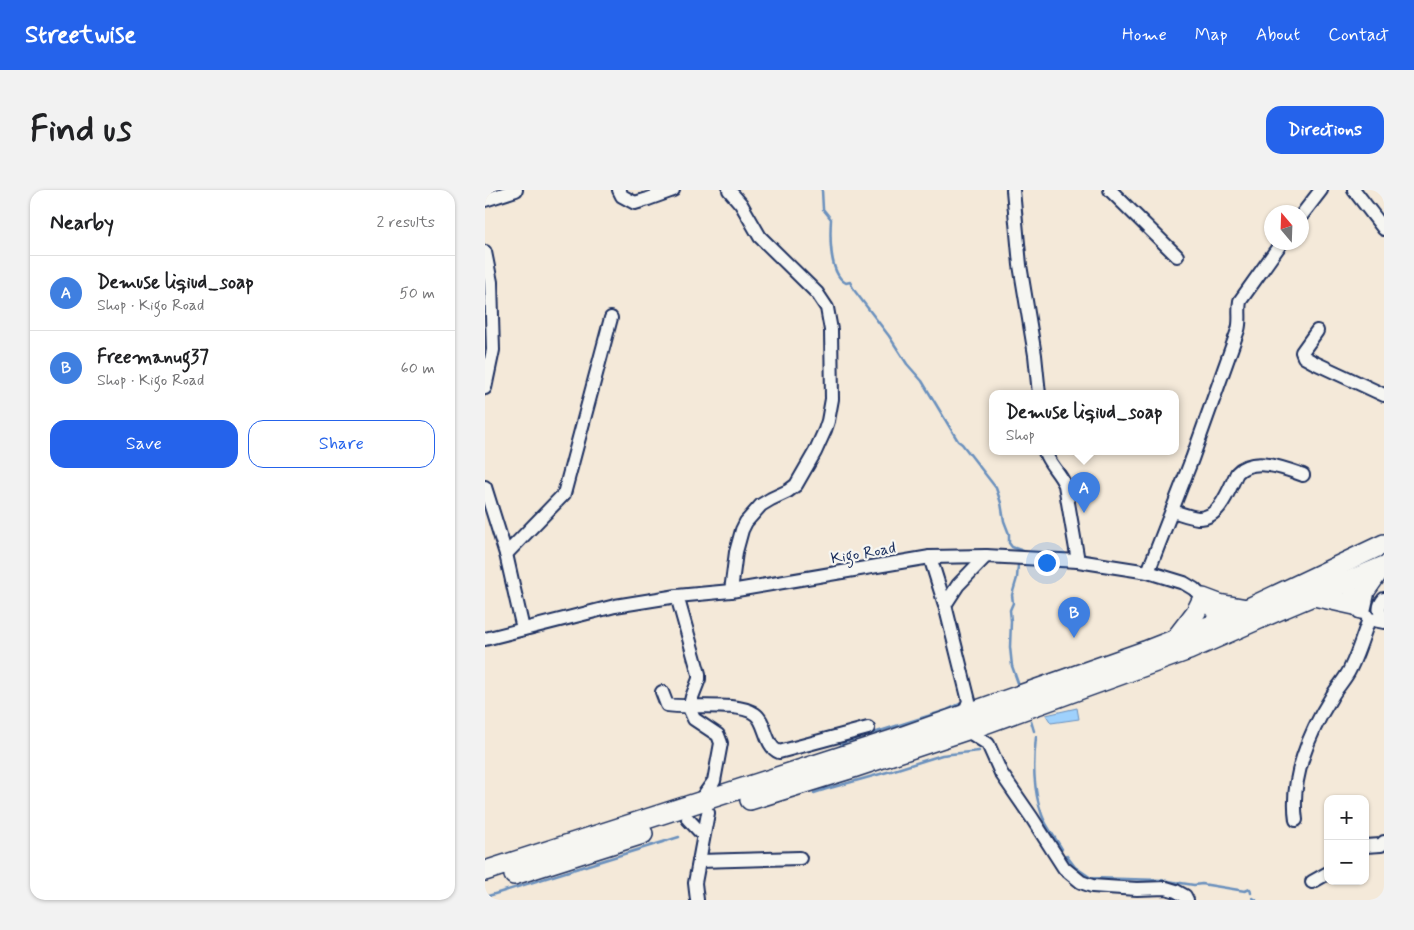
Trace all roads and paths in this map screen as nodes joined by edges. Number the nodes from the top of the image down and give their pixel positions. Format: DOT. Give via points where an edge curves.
graph roads {
  1 [pos="516,190"];
  2 [pos="619,190"];
  3 [pos="673,190"];
  4 [pos="729,190"];
  5 [pos="1013,190"];
  6 [pos="1110,190"];
  7 [pos="1321,190"];
  8 [pos="1353,190"];
  9 [pos="485,200"];
  10 [pos="1309,206"];
  11 [pos="1384,229"];
  12 [pos="1276,250"];
  13 [pos="485,252"];
  14 [pos="1177,256"];
  15 [pos="611,318"];
  16 [pos="1317,331"];
  17 [pos="486,382"];
  18 [pos="1039,390"];
  19 [pos="1384,395"];
  20 [pos="1047,455"];
  21 [pos="1303,475"];
  22 [pos="485,487"];
  23 [pos="1172,511"];
  24 [pos="1384,544"];
  25 [pos="506,554"];
  26 [pos="986,556"];
  27 [pos="930,557"];
  28 [pos="1078,561"];
  29 [pos="1383,567"];
  30 [pos="1148,572"];
  31 [pos="1339,575"];
  32 [pos="731,591"];
  33 [pos="677,596"];
  34 [pos="1314,596"];
  35 [pos="1203,598"];
  36 [pos="1384,598"];
  37 [pos="945,605"];
  38 [pos="1247,609"];
  39 [pos="1363,611"];
  40 [pos="1384,621"];
  41 [pos="1222,628"];
  42 [pos="523,629"];
  43 [pos="485,639"];
  44 [pos="1175,639"];
  45 [pos="662,692"];
  46 [pos="690,705"];
  47 [pos="970,714"];
  48 [pos="999,718"];
  49 [pos="868,728"];
  50 [pos="988,744"];
  51 [pos="714,781"];
  52 [pos="737,790"];
  53 [pos="703,808"];
  54 [pos="688,819"];
  55 [pos="1296,820"];
  56 [pos="703,835"];
  57 [pos="1384,842"];
  58 [pos="1369,846"];
  59 [pos="799,858"];
  60 [pos="699,861"];
  61 [pos="485,871"];
  62 [pos="1324,875"];
  63 [pos="1312,882"];
  64 [pos="485,883"];
  65 [pos="697,900"];
  66 [pos="1187,900"];
  1 -- 9 [label="street"];
  2 -- 3 [label="street" via="622,196 635,203"];
  4 -- 32 [label="street" via="760,237 817,293 827,308 831,330 832,399 825,430 796,485 761,505 742,530"];
  5 -- 18 [label="street"];
  6 -- 14 [label="street"];
  7 -- 10 [label="street"];
  8 -- 11 [label="street"];
  12 -- 23 [label="street" via="1240,301 1240,324"];
  13 -- 17 [label="street" via="491,282 493,340"];
  15 -- 25 [label="street" via="564,494"];
  16 -- 19 [label="street" via="1302,352 1304,357"];
  20 -- 28 [label="street" via="1065,485"];
  21 -- 23 [label="street" via="1269,465 1247,466 1237,473 1221,506 1208,516 1198,518"];
  22 -- 25 [label="street"];
  23 -- 30 [label="street"];
  24 -- 31 [label="highway"];
  25 -- 42 [label="street"];
  26 -- 27 [label="street, Kigo Road"];
  26 -- 28 [label="street, Kigo Road"];
  26 -- 37 [label="street" via="957,585"];
  27 -- 32 [label="street, Kigo Road"];
  27 -- 37 [label="street"];
  28 -- 30 [label="street, Kigo Road"];
  29 -- 31 [label="highway"];
  29 -- 39 [label="highway" via="1365,591"];
  30 -- 35 [label="street, Kigo Road" via="1184,582"];
  31 -- 34 [label="highway"];
  31 -- 38 [label="highway"];
  31 -- 39 [label="street"];
  32 -- 33 [label="street, Kigo Road"];
  33 -- 42 [label="street, Kigo Road" via="615,606"];
  33 -- 46 [label="street" via="699,674"];
  34 -- 39 [label="highway"];
  34 -- 41 [label="highway"];
  35 -- 38 [label="highway"];
  35 -- 41 [label="street, Kigo Road"];
  35 -- 44 [label="highway" via="1189,623"];
  36 -- 39 [label="street"];
  36 -- 40 [label="street" via="1380,604"];
  37 -- 47 [label="street"];
  38 -- 41 [label="highway"];
  39 -- 40 [label="street"];
  39 -- 55 [label="street" via="1359,648 1349,671 1317,722 1309,743 1296,789"];
  41 -- 44 [label="highway"];
  41 -- 48 [label="highway" via="1189,650"];
  42 -- 43 [label="street, Kigo Road"];
  44 -- 47 [label="highway"];
  45 -- 46 [label="street" via="667,705"];
  46 -- 49 [label="street" via="746,708 757,715 775,751 779,752"];
  46 -- 51 [label="street" via="694,719 720,739"];
  47 -- 48 [label="highway"];
  47 -- 50 [label="street"];
  47 -- 52 [label="highway"];
  47 -- 53 [label="highway" via="853,768"];
  48 -- 50 [label="street"];
  50 -- 66 [label="street" via="1001,773 1064,868 1073,876 1092,886 1166,888"];
  51 -- 52 [label="street"];
  51 -- 53 [label="street"];
  52 -- 53 [label="highway"];
  53 -- 54 [label="highway"];
  53 -- 56 [label="street"];
  53 -- 61 [label="highway"];
  54 -- 56 [label="street"];
  54 -- 64 [label="highway"];
  56 -- 60 [label="street"];
  57 -- 58 [label="street"];
  59 -- 60 [label="street"];
  60 -- 65 [label="street" via="695,883"];
  62 -- 63 [label="street"];
}
